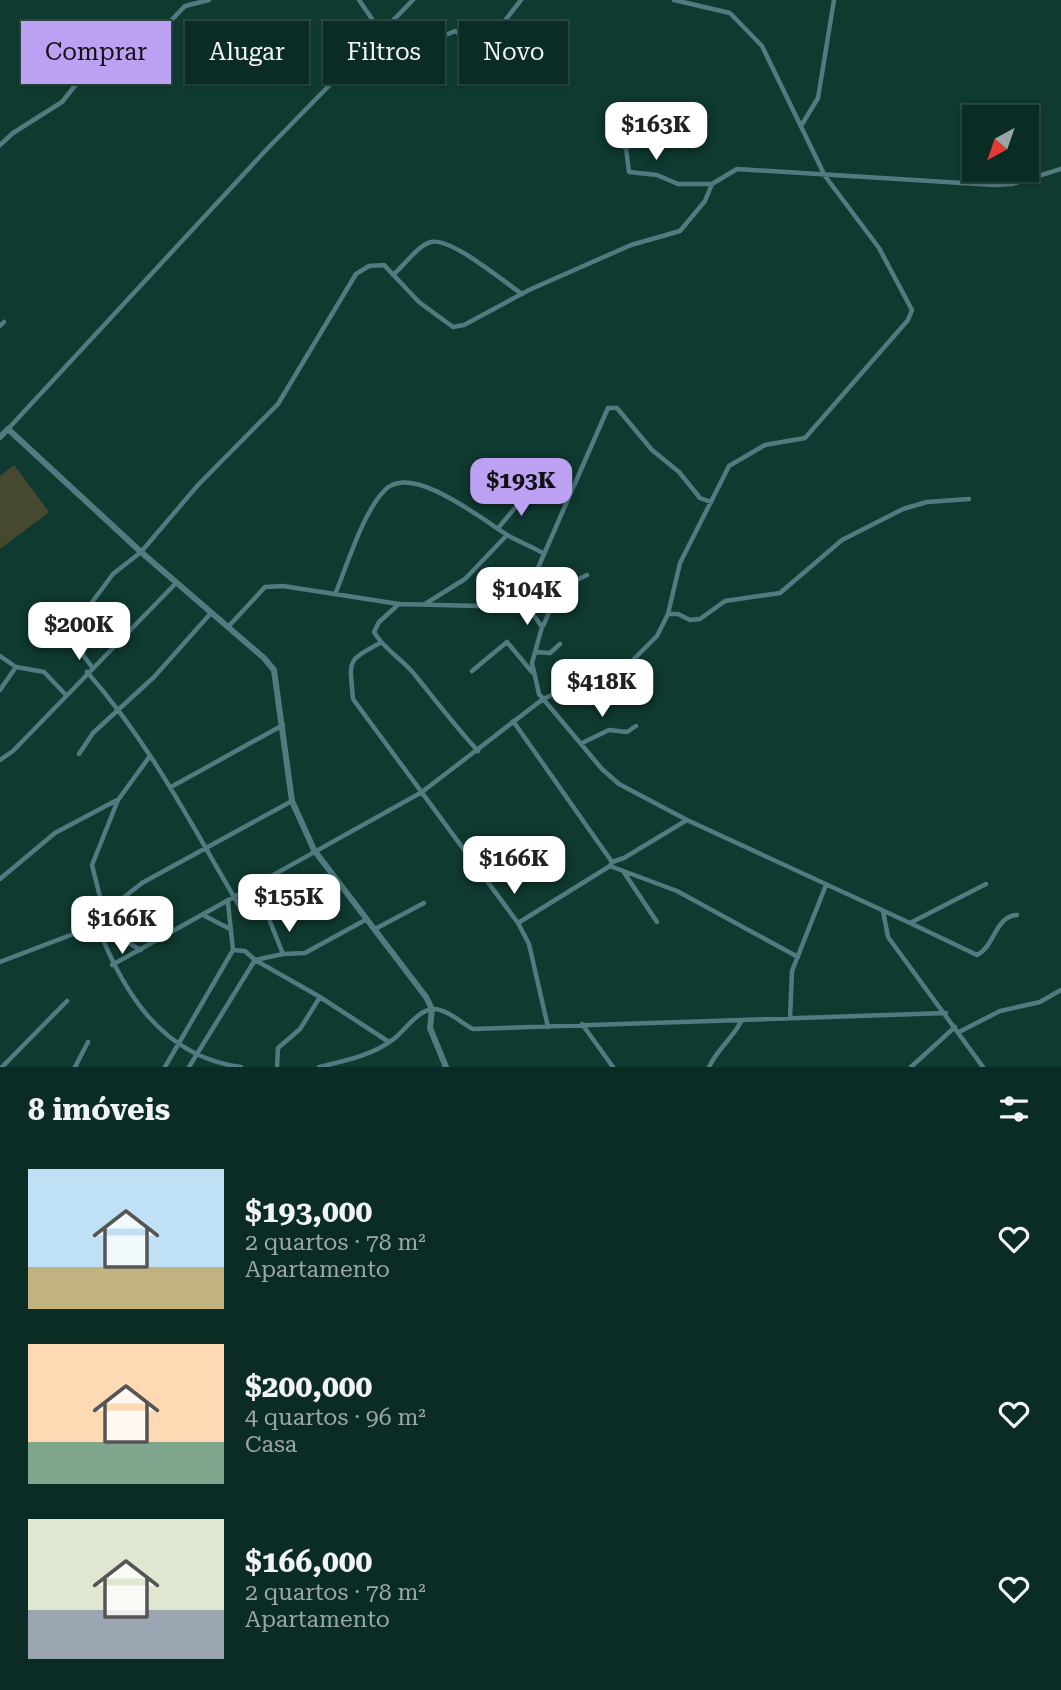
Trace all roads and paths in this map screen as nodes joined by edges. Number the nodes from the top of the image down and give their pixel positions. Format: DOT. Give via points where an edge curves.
graph roads {
  1 [pos="209,0"];
  2 [pos="359,0"];
  3 [pos="413,0"];
  4 [pos="521,0"];
  5 [pos="674,0"];
  6 [pos="834,0"];
  7 [pos="376,21"];
  8 [pos="392,21"];
  9 [pos="445,35"];
  10 [pos="330,84"];
  11 [pos="801,126"];
  12 [pos="615,143"];
  13 [pos="0,145"];
  14 [pos="1061,169"];
  15 [pos="825,176"];
  16 [pos="712,184"];
  17 [pos="393,275"];
  18 [pos="522,294"];
  19 [pos="8,429"];
  20 [pos="0,438"];
  21 [pos="525,496"];
  22 [pos="969,499"];
  23 [pos="710,502"];
  24 [pos="499,527"];
  25 [pos="507,535"];
  26 [pos="141,552"];
  27 [pos="543,553"];
  28 [pos="587,575"];
  29 [pos="176,583"];
  30 [pos="336,592"];
  31 [pos="399,604"];
  32 [pos="425,604"];
  33 [pos="531,611"];
  34 [pos="211,613"];
  35 [pos="668,614"];
  36 [pos="228,627"];
  37 [pos="542,627"];
  38 [pos="380,643"];
  39 [pos="560,644"];
  40 [pos="536,652"];
  41 [pos="0,656"];
  42 [pos="16,667"];
  43 [pos="92,667"];
  44 [pos="472,671"];
  45 [pos="87,672"];
  46 [pos="532,673"];
  47 [pos="0,690"];
  48 [pos="66,695"];
  49 [pos="543,699"];
  50 [pos="121,710"];
  51 [pos="513,721"];
  52 [pos="283,725"];
  53 [pos="636,726"];
  54 [pos="582,743"];
  55 [pos="478,751"];
  56 [pos="79,754"];
  57 [pos="150,755"];
  58 [pos="0,760"];
  59 [pos="171,787"];
  60 [pos="422,792"];
  61 [pos="118,800"];
  62 [pos="292,801"];
  63 [pos="687,820"];
  64 [pos="208,848"];
  65 [pos="314,850"];
  66 [pos="611,864"];
  67 [pos="623,870"];
  68 [pos="0,879"];
  69 [pos="986,884"];
  70 [pos="826,885"];
  71 [pos="234,898"];
  72 [pos="228,903"];
  73 [pos="424,904"];
  74 [pos="883,911"];
  75 [pos="104,914"];
  76 [pos="1017,915"];
  77 [pos="205,916"];
  78 [pos="367,919"];
  79 [pos="657,922"];
  80 [pos="518,923"];
  81 [pos="910,923"];
  82 [pos="97,925"];
  83 [pos="375,929"];
  84 [pos="231,930"];
  85 [pos="141,950"];
  86 [pos="233,950"];
  87 [pos="282,954"];
  88 [pos="798,957"];
  89 [pos="255,960"];
  90 [pos="0,962"];
  91 [pos="112,965"];
  92 [pos="1061,990"];
  93 [pos="320,997"];
  94 [pos="67,1001"];
  95 [pos="432,1009"];
  96 [pos="946,1013"];
  97 [pos="790,1018"];
  98 [pos="742,1020"];
  99 [pos="582,1024"];
  100 [pos="548,1027"];
  101 [pos="955,1027"];
  102 [pos="959,1032"];
  103 [pos="88,1042"];
  104 [pos="389,1042"];
  105 [pos="179,1043"];
  106 [pos="197,1055"];
  107 [pos="2,1067"];
  108 [pos="75,1067"];
  109 [pos="165,1067"];
  110 [pos="189,1067"];
  111 [pos="241,1067"];
  112 [pos="277,1067"];
  113 [pos="319,1067"];
  114 [pos="446,1067"];
  115 [pos="613,1067"];
  116 [pos="709,1067"];
  117 [pos="911,1067"];
  118 [pos="983,1067"];
  1 -- 13 [label="street" via="185,6 160,32 100,53 62,102"];
  2 -- 7 [label="street"];
  3 -- 8 [label="street"];
  4 -- 9 [label="street" via="481,50 455,31"];
  5 -- 11 [label="street" via="730,13 762,46"];
  6 -- 11 [label="street" via="818,98"];
  10 -- 19 [label="street"];
  11 -- 15 [label="street"];
  12 -- 16 [label="street" via="626,148 629,172 657,175 678,184"];
  14 -- 15 [label="street" via="994,185"];
  15 -- 16 [label="street" via="737,169"];
  15 -- 23 [label="street" via="878,248 912,310 805,438 765,445 729,466"];
  16 -- 18 [label="street" via="705,201 680,231 631,245"];
  17 -- 18 [label="street" via="427,244 438,242 473,259"];
  17 -- 18 [label="street" via="453,327"];
  17 -- 26 [label="street" via="384,265 369,266 356,274 278,404 198,485"];
  19 -- 20 [label="street"];
  19 -- 26 [label="street"];
  21 -- 24 [label="street"];
  22 -- 35 [label="street" via="902,509 842,540 780,593 725,601 700,620"];
  23 -- 27 [label="street" via="700,498 679,472 652,450 617,408 608,408"];
  23 -- 35 [label="street" via="680,563"];
  24 -- 25 [label="street"];
  24 -- 30 [label="street" via="468,506 412,482 397,481 373,507"];
  25 -- 27 [label="street"];
  25 -- 32 [label="street" via="465,579"];
  26 -- 29 [label="street"];
  26 -- 43 [label="street" via="113,574 84,613 83,655"];
  27 -- 33 [label="street" via="527,593"];
  28 -- 37 [label="street" via="560,588"];
  29 -- 34 [label="street"];
  29 -- 43 [label="street"];
  30 -- 31 [label="street"];
  30 -- 36 [label="street" via="265,587"];
  31 -- 32 [label="street"];
  31 -- 38 [label="street" via="374,632"];
  32 -- 33 [label="street"];
  33 -- 37 [label="street"];
  34 -- 36 [label="street"];
  34 -- 50 [label="street"];
  35 -- 49 [label="street" via="657,636 625,668"];
  36 -- 52 [label="street" via="274,670"];
  37 -- 40 [label="street"];
  38 -- 55 [label="street" via="414,673"];
  38 -- 60 [label="street" via="350,664 353,699"];
  39 -- 40 [label="street" via="550,653"];
  40 -- 46 [label="street"];
  41 -- 42 [label="street"];
  42 -- 47 [label="street"];
  42 -- 48 [label="street" via="44,672"];
  43 -- 45 [label="street"];
  44 -- 46 [label="street" via="507,642"];
  45 -- 48 [label="street"];
  45 -- 50 [label="street"];
  46 -- 49 [label="street"];
  48 -- 58 [label="street"];
  49 -- 51 [label="street"];
  49 -- 54 [label="street"];
  50 -- 56 [label="street" via="93,733"];
  50 -- 57 [label="street"];
  51 -- 55 [label="street"];
  51 -- 66 [label="street"];
  52 -- 59 [label="street"];
  52 -- 62 [label="street"];
  53 -- 54 [label="street" via="627,732 609,730"];
  54 -- 63 [label="street" via="619,784"];
  55 -- 60 [label="street"];
  57 -- 59 [label="street"];
  57 -- 61 [label="street"];
  59 -- 64 [label="street"];
  60 -- 65 [label="street"];
  60 -- 80 [label="street"];
  61 -- 68 [label="street" via="55,833"];
  61 -- 75 [label="street" via="92,865"];
  62 -- 64 [label="street"];
  62 -- 65 [label="street"];
  63 -- 66 [label="street"];
  63 -- 70 [label="street"];
  64 -- 71 [label="street"];
  64 -- 75 [label="street" via="134,888"];
  65 -- 71 [label="street"];
  65 -- 78 [label="street"];
  66 -- 67 [label="street"];
  66 -- 80 [label="street"];
  67 -- 79 [label="street"];
  67 -- 88 [label="street" via="677,891"];
  69 -- 81 [label="street"];
  70 -- 74 [label="street"];
  70 -- 88 [label="street"];
  71 -- 72 [label="street"];
  71 -- 87 [label="street" via="240,907 267,914"];
  72 -- 77 [label="street"];
  72 -- 84 [label="street"];
  73 -- 83 [label="street"];
  74 -- 81 [label="street"];
  74 -- 96 [label="street" via="888,937"];
  75 -- 82 [label="street"];
  75 -- 85 [label="street" via="125,941"];
  76 -- 81 [label="street" via="1003,921 986,949 977,955"];
  77 -- 84 [label="street"];
  77 -- 85 [label="street"];
  78 -- 83 [label="street"];
  78 -- 87 [label="street" via="305,953"];
  80 -- 100 [label="street" via="529,944"];
  82 -- 90 [label="street"];
  82 -- 91 [label="street"];
  83 -- 95 [label="street"];
  84 -- 86 [label="street"];
  85 -- 91 [label="street"];
  86 -- 89 [label="street" via="245,951"];
  86 -- 105 [label="street"];
  87 -- 89 [label="street"];
  88 -- 97 [label="street" via="792,971"];
  89 -- 93 [label="street"];
  89 -- 106 [label="street"];
  91 -- 105 [label="street" via="130,997"];
  92 -- 102 [label="street" via="1046,1000 1000,1011"];
  93 -- 104 [label="street"];
  93 -- 112 [label="street" via="300,1029 278,1048"];
  94 -- 107 [label="street"];
  95 -- 100 [label="street" via="473,1029"];
  95 -- 104 [label="street"];
  95 -- 114 [label="street" via="430,1028"];
  96 -- 97 [label="street"];
  96 -- 101 [label="street"];
  97 -- 98 [label="street"];
  98 -- 99 [label="street"];
  98 -- 116 [label="street"];
  99 -- 100 [label="street"];
  99 -- 115 [label="street"];
  101 -- 102 [label="street"];
  101 -- 117 [label="street"];
  102 -- 118 [label="street"];
  103 -- 108 [label="street"];
  104 -- 113 [label="street" via="355,1059"];
  105 -- 106 [label="street"];
  105 -- 109 [label="street"];
  106 -- 110 [label="street"];
  106 -- 111 [label="street"];
}
